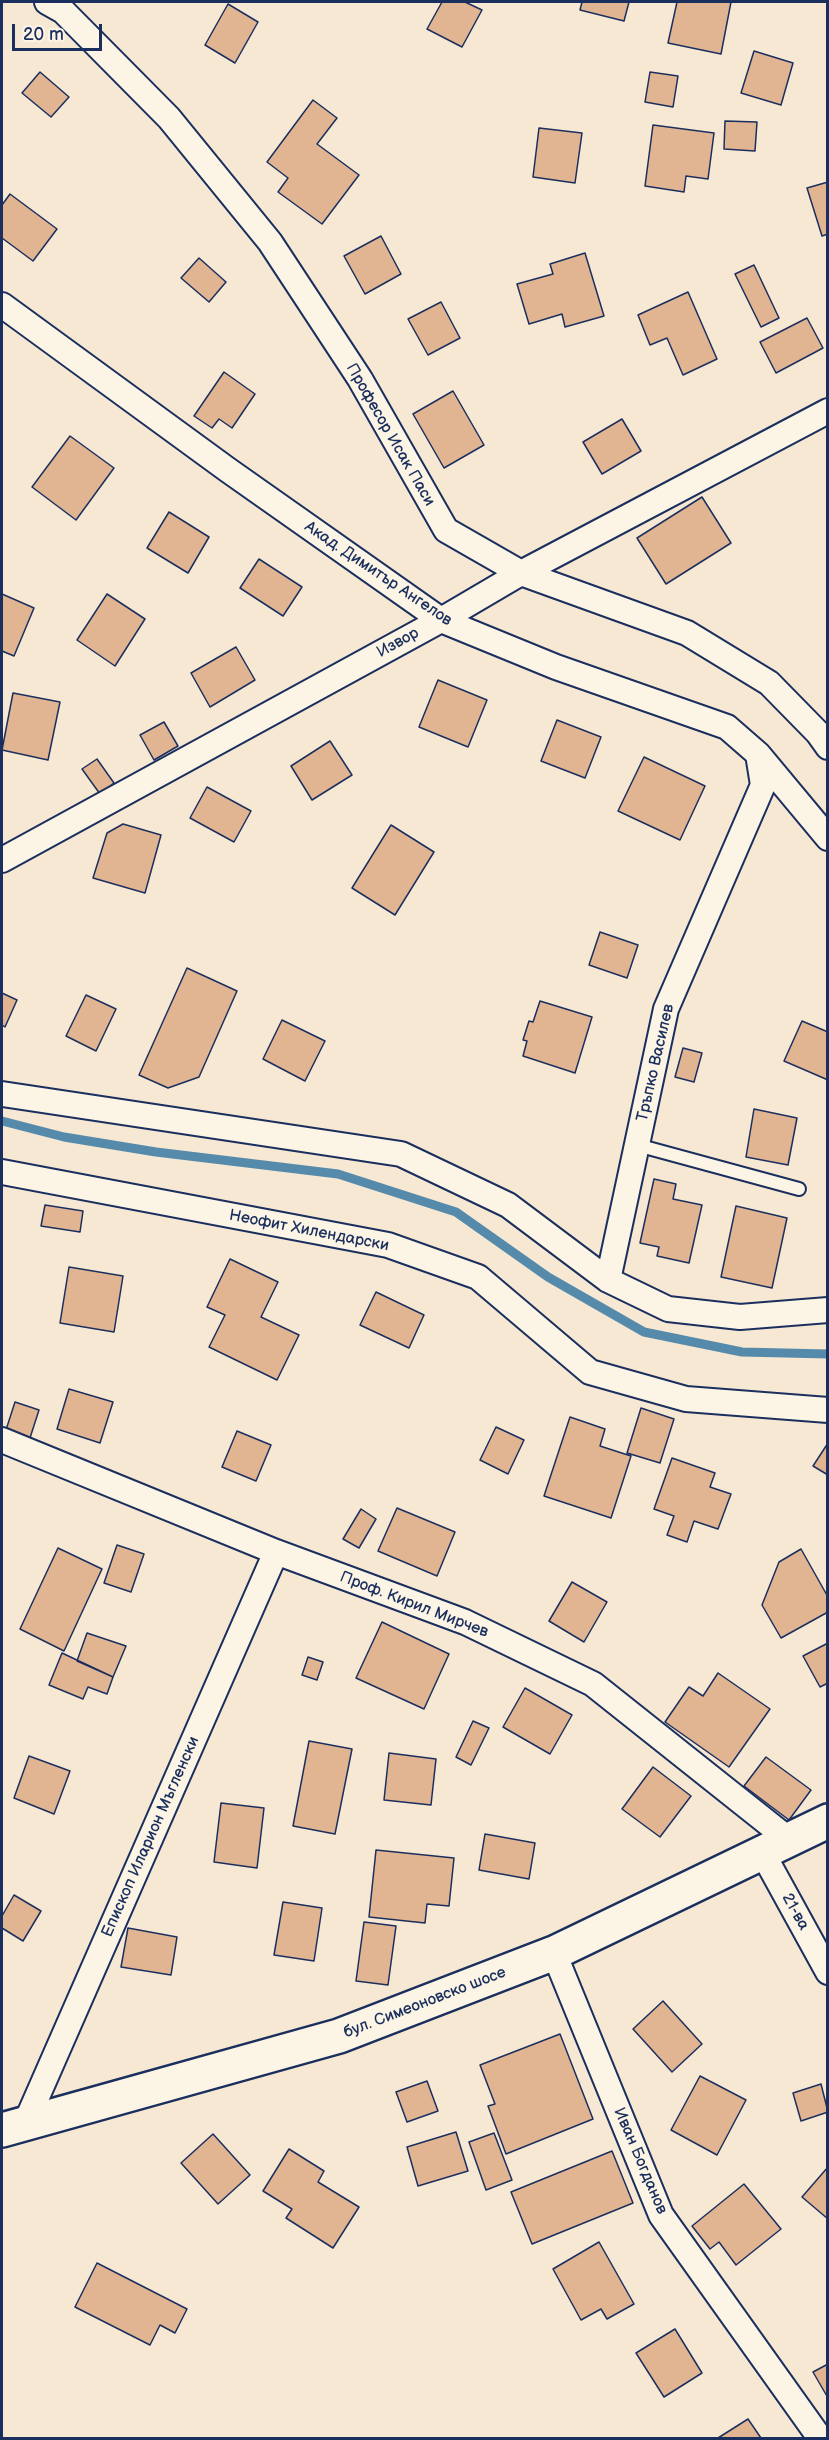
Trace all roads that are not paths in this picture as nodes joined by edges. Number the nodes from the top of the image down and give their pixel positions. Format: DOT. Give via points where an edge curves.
graph roads {
  1 [pos="47,2"];
  2 [pos="5,314"];
  3 [pos="828,411"];
  4 [pos="521,573"];
  5 [pos="441,620"];
  6 [pos="828,747"];
  7 [pos="758,754"];
  8 [pos="828,838"];
  9 [pos="2,860"];
  10 [pos="2,1094"];
  11 [pos="637,1145"];
  12 [pos="2,1172"];
  13 [pos="799,1189"];
  14 [pos="608,1280"];
  15 [pos="828,1310"];
  16 [pos="828,1410"];
  17 [pos="2,1440"];
  18 [pos="276,1552"];
  19 [pos="828,1821"];
  20 [pos="775,1845"];
  21 [pos="554,1953"];
  22 [pos="828,1972"];
  23 [pos="14,2126"];
  24 [pos="820,2439"];
  1 -- 4 [label="street, Професор Исак Паси" via="63,11 169,118 270,242 360,379 446,530"];
  2 -- 5 [label="street, Акад. Димитър Ангелов"];
  3 -- 4 [label="street, Извор"];
  4 -- 5 [label="street, Извор"];
  4 -- 6 [label="street, Професор Исак Паси" via="687,633 769,683"];
  5 -- 7 [label="street, Акад. Димитър Ангелов" via="556,667 727,728"];
  5 -- 9 [label="street, Извор"];
  7 -- 8 [label="street, Акад. Димитър Ангелов"];
  7 -- 11 [label="street, Тръпко Василев" via="762,785 666,1009"];
  10 -- 14 [label="street" via="401,1154 508,1205"];
  11 -- 13 [label="lane"];
  11 -- 14 [label="street, Тръпко Василев"];
  12 -- 16 [label="street, Неофит Хилендарски" via="388,1245 478,1277 590,1372 686,1399"];
  14 -- 15 [label="street" via="668,1309 740,1317"];
  17 -- 18 [label="street, Проф. Кирил Мирчев"];
  18 -- 20 [label="street, Проф. Кирил Мирчев" via="465,1622 593,1684"];
  18 -- 23 [label="street, Епископ Иларион Мъгленски"];
  19 -- 20 [label="street, бул. Симеоновско шосе"];
  20 -- 21 [label="street, бул. Симеоновско шосе"];
  20 -- 22 [label="street, 21-ва"];
  21 -- 23 [label="street, бул. Симеоновско шосе" via="339,2036"];
  21 -- 24 [label="street, Иван Богданов" via="661,2215"];
}
